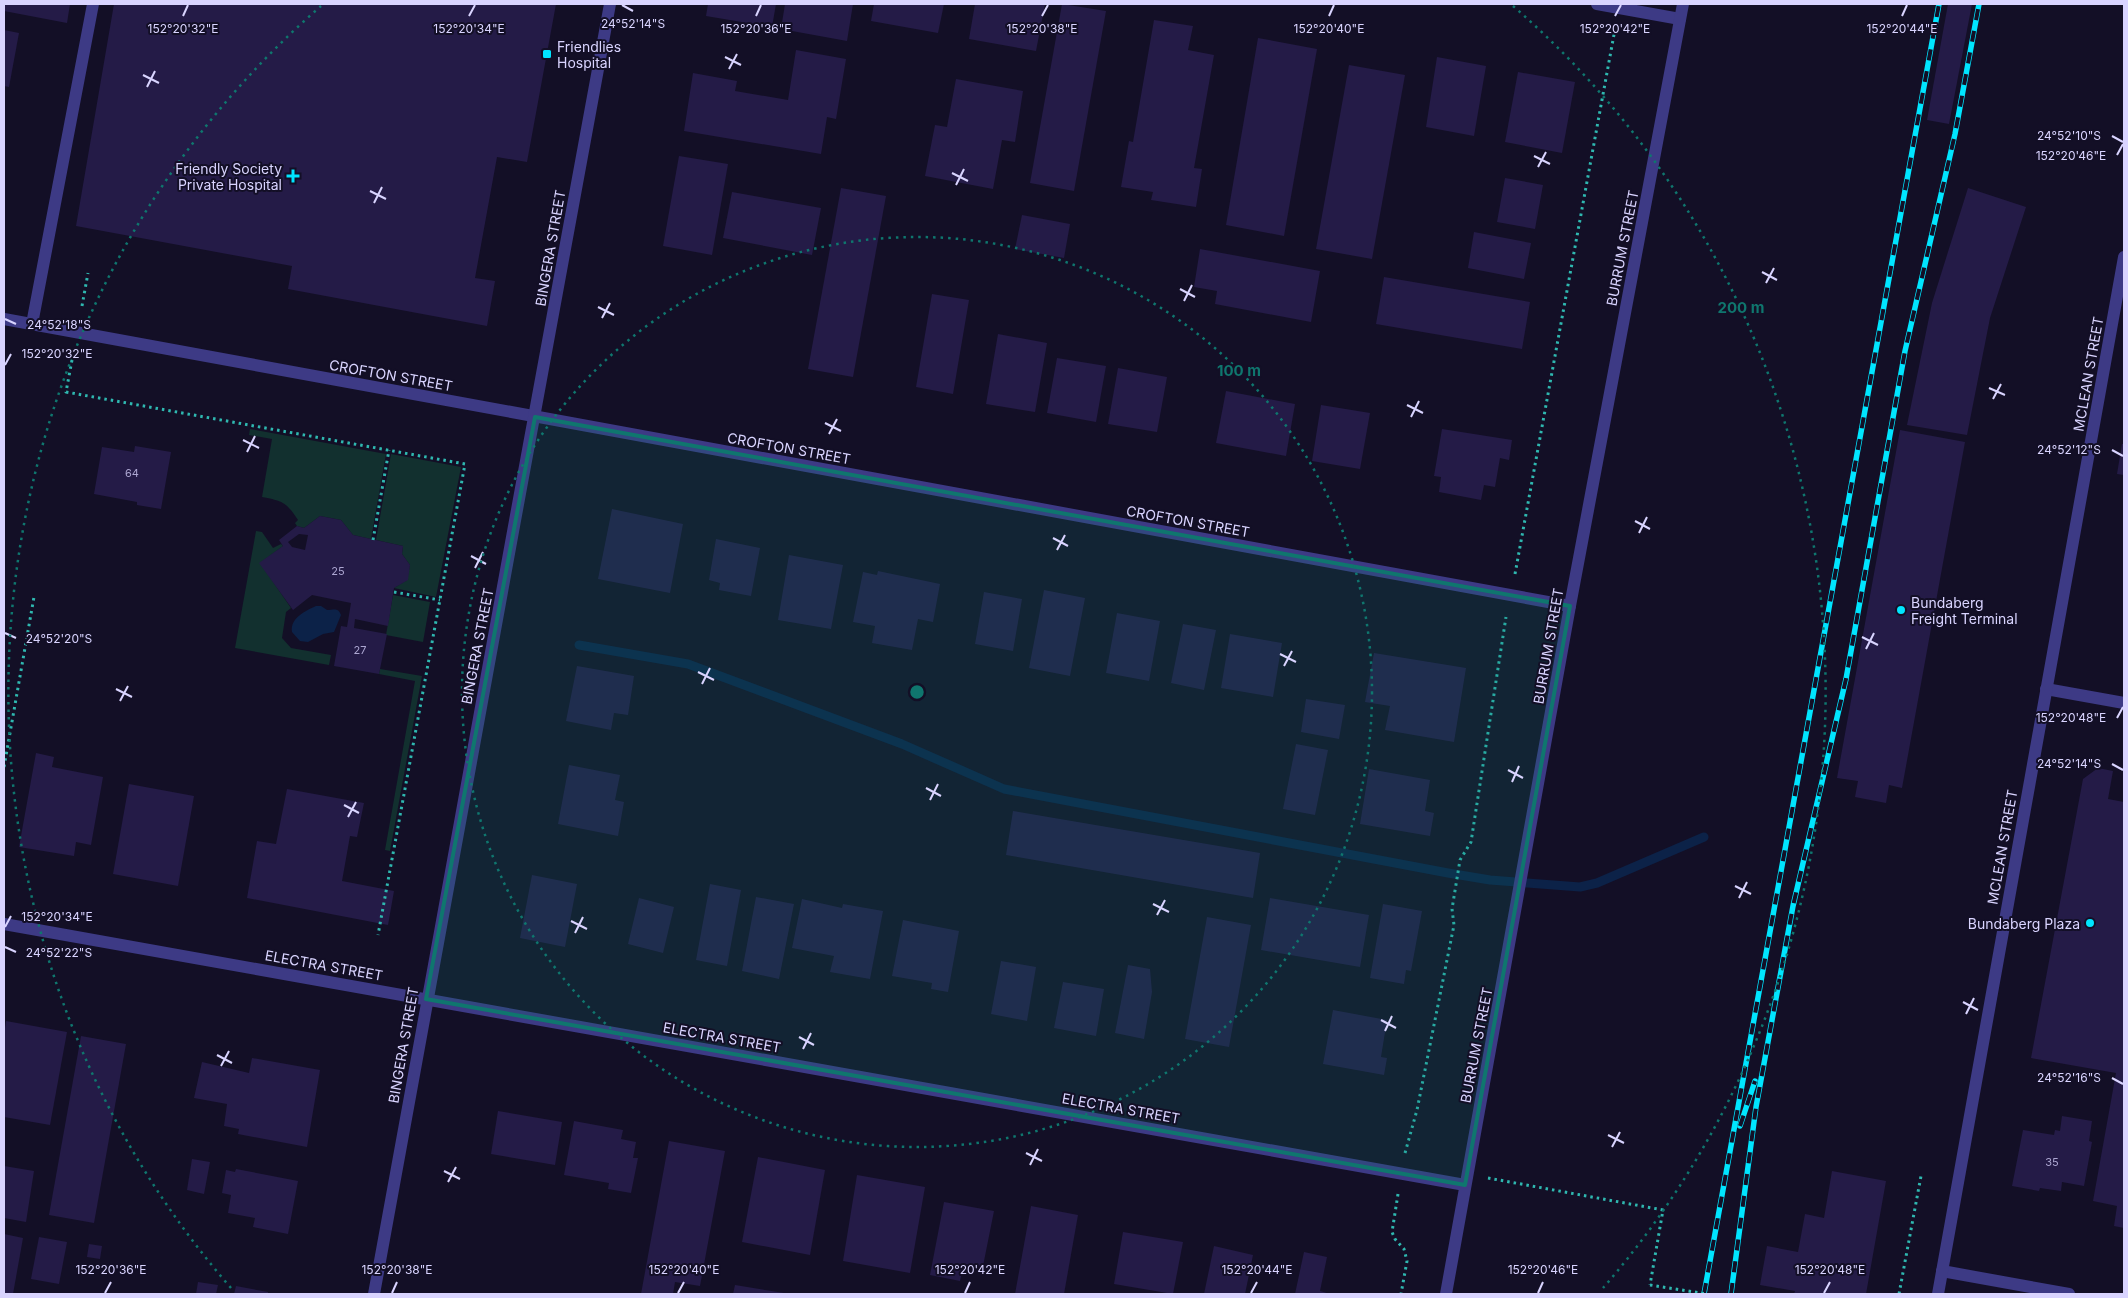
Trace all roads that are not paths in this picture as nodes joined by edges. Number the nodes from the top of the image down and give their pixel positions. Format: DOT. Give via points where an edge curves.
graph roads {
  1 [pos="93,4"];
  2 [pos="610,4"];
  3 [pos="1597,4"];
  4 [pos="1683,4"];
  5 [pos="1680,19"];
  6 [pos="2124,257"];
  7 [pos="4,319"];
  8 [pos="32,324"];
  9 [pos="535,416"];
  10 [pos="1570,606"];
  11 [pos="2046,689"];
  12 [pos="2124,703"];
  13 [pos="4,924"];
  14 [pos="426,999"];
  15 [pos="1466,1179"];
  16 [pos="1942,1271"];
  17 [pos="374,1294"];
  18 [pos="1446,1294"];
  19 [pos="1938,1294"];
  20 [pos="2069,1294"];
  1 -- 8 [label="street"];
  2 -- 9 [label="street, BINGERA STREET"];
  3 -- 5 [label="street"];
  4 -- 5 [label="street, BURRUM STREET"];
  5 -- 10 [label="street, BURRUM STREET"];
  6 -- 11 [label="street, MCLEAN STREET"];
  7 -- 8 [label="street, CROFTON STREET"];
  8 -- 9 [label="street, CROFTON STREET"];
  9 -- 10 [label="street, CROFTON STREET"];
  9 -- 14 [label="street, BINGERA STREET"];
  10 -- 15 [label="street, BURRUM STREET"];
  11 -- 12 [label="street"];
  11 -- 16 [label="street, MCLEAN STREET"];
  13 -- 14 [label="street, ELECTRA STREET"];
  14 -- 15 [label="street, ELECTRA STREET" via="1402,1174"];
  14 -- 17 [label="street, BINGERA STREET"];
  15 -- 18 [label="street, BURRUM STREET"];
  16 -- 19 [label="street, MCLEAN STREET"];
  16 -- 20 [label="street"];
}
